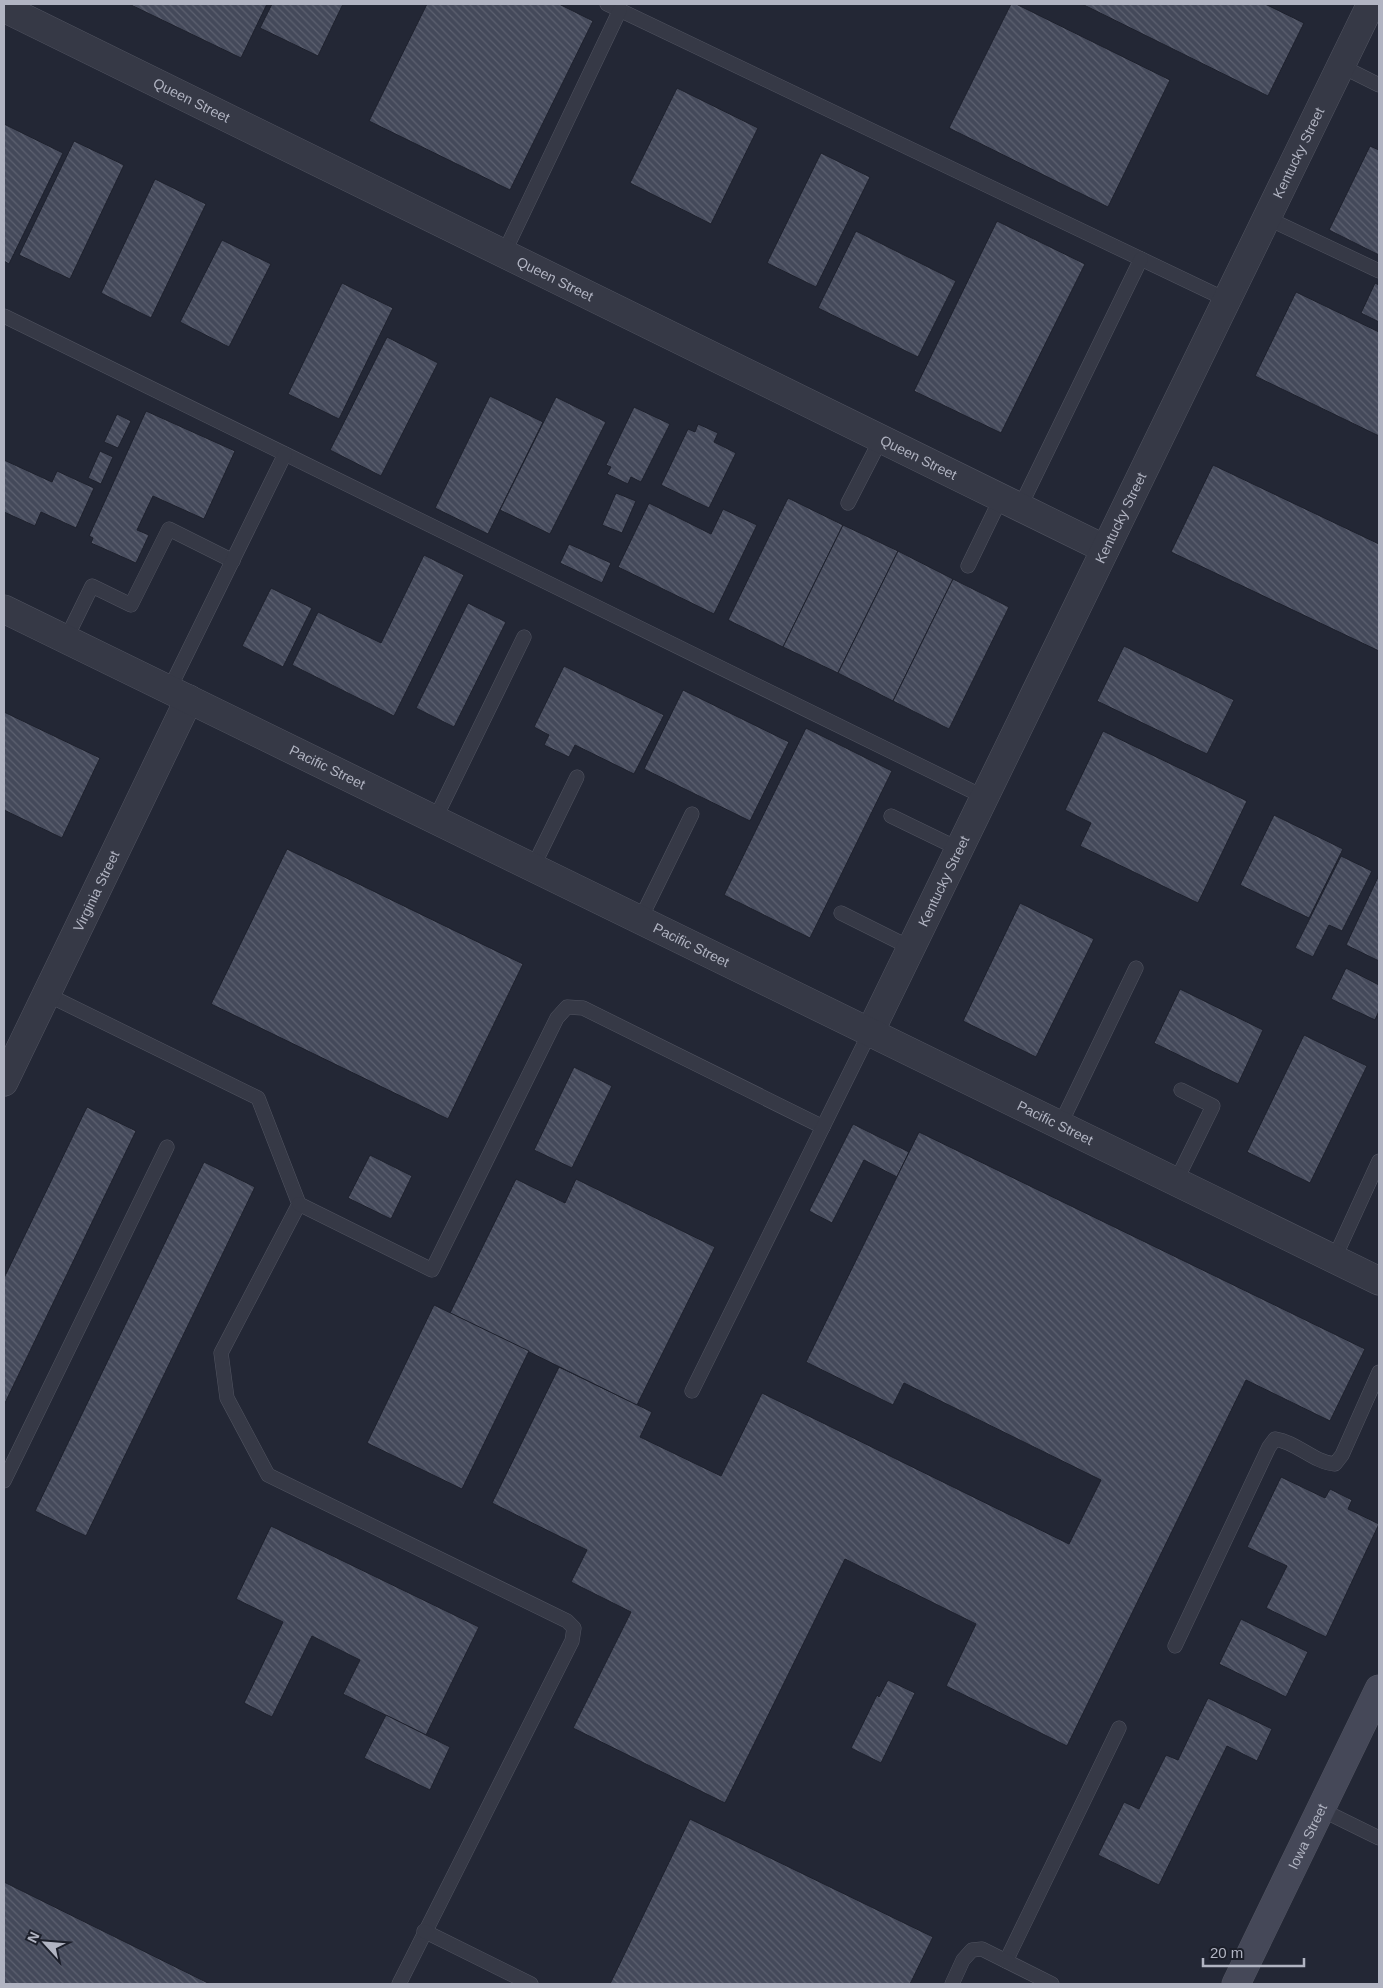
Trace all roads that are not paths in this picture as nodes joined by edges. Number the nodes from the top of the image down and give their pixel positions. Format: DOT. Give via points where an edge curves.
graph roads {
  1 [pos="607,4"];
  2 [pos="1368,5"];
  3 [pos="4,8"];
  4 [pos="620,10"];
  5 [pos="1341,66"];
  6 [pos="1379,85"];
  7 [pos="1267,218"];
  8 [pos="504,254"];
  9 [pos="1141,259"];
  10 [pos="1379,271"];
  11 [pos="1227,300"];
  12 [pos="4,316"];
  13 [pos="881,439"];
  14 [pos="285,454"];
  15 [pos="1011,502"];
  16 [pos="848,503"];
  17 [pos="1106,549"];
  18 [pos="233,561"];
  19 [pos="968,566"];
  20 [pos="4,609"];
  21 [pos="524,637"];
  22 [pos="66,640"];
  23 [pos="179,694"];
  24 [pos="577,777"];
  25 [pos="984,797"];
  26 [pos="692,814"];
  27 [pos="890,816"];
  28 [pos="435,819"];
  29 [pos="959,849"];
  30 [pos="533,868"];
  31 [pos="841,913"];
  32 [pos="640,920"];
  33 [pos="911,948"];
  34 [pos="1136,968"];
  35 [pos="46,994"];
  36 [pos="870,1032"];
  37 [pos="4,1082"];
  38 [pos="1182,1090"];
  39 [pos="1060,1125"];
  40 [pos="823,1127"];
  41 [pos="167,1147"];
  42 [pos="1379,1161"];
  43 [pos="1176,1181"];
  44 [pos="299,1204"];
  45 [pos="1334,1259"];
  46 [pos="1379,1281"];
  47 [pos="1379,1372"];
  48 [pos="692,1391"];
  49 [pos="4,1481"];
  50 [pos="1175,1646"];
  51 [pos="1379,1689"];
  52 [pos="1119,1728"];
  53 [pos="1320,1809"];
  54 [pos="1379,1838"];
  55 [pos="424,1932"];
  56 [pos="1006,1961"];
  57 [pos="399,1984"];
  58 [pos="530,1984"];
  59 [pos="952,1984"];
  60 [pos="1052,1984"];
  61 [pos="1236,1984"];
  1 -- 4 [label="lane"];
  2 -- 5 [label="street, Kentucky Street"];
  3 -- 8 [label="street, Queen Street"];
  4 -- 8 [label="lane"];
  4 -- 9 [label="lane"];
  5 -- 6 [label="lane"];
  5 -- 7 [label="street, Kentucky Street"];
  7 -- 10 [label="lane"];
  7 -- 11 [label="street, Kentucky Street"];
  8 -- 13 [label="street, Queen Street"];
  9 -- 11 [label="lane"];
  9 -- 15 [label="lane"];
  11 -- 17 [label="street, Kentucky Street"];
  12 -- 14 [label="lane"];
  13 -- 15 [label="street, Queen Street"];
  13 -- 16 [label="lane"];
  14 -- 18 [label="lane"];
  14 -- 25 [label="lane"];
  15 -- 17 [label="street, Queen Street"];
  15 -- 19 [label="lane"];
  17 -- 25 [label="street, Kentucky Street"];
  18 -- 22 [label="lane" via="169,529 131,605 92,586"];
  18 -- 23 [label="lane"];
  20 -- 22 [label="street, Pacific Street"];
  21 -- 28 [label="lane"];
  22 -- 23 [label="street, Pacific Street"];
  23 -- 28 [label="street, Pacific Street"];
  23 -- 35 [label="street, Virginia Street"];
  24 -- 30 [label="lane"];
  25 -- 29 [label="street, Kentucky Street"];
  26 -- 32 [label="lane"];
  27 -- 29 [label="lane"];
  28 -- 30 [label="street, Pacific Street"];
  29 -- 33 [label="street, Kentucky Street"];
  30 -- 32 [label="street, Pacific Street"];
  31 -- 33 [label="lane"];
  32 -- 36 [label="street, Pacific Street"];
  33 -- 36 [label="street, Kentucky Street"];
  34 -- 39 [label="lane"];
  35 -- 37 [label="street, Virginia Street"];
  35 -- 44 [label="lane" via="258,1098"];
  36 -- 39 [label="street, Pacific Street"];
  36 -- 40 [label="lane"];
  38 -- 43 [label="lane" via="1213,1106"];
  39 -- 43 [label="street, Pacific Street"];
  40 -- 44 [label="lane" via="583,1008 567,1007 557,1018 432,1270"];
  40 -- 48 [label="lane"];
  41 -- 49 [label="lane"];
  42 -- 45 [label="lane"];
  43 -- 45 [label="street, Pacific Street"];
  44 -- 55 [label="lane" via="222,1353 227,1398 268,1475 567,1621 574,1628 572,1641"];
  45 -- 46 [label="street, Pacific Street"];
  47 -- 50 [label="lane" via="1335,1464 1326,1463 1283,1440 1275,1439 1268,1447"];
  51 -- 53 [label="main road, Iowa Street"];
  52 -- 56 [label="lane"];
  53 -- 54 [label="lane"];
  53 -- 61 [label="main road, Iowa Street"];
  55 -- 57 [label="lane"];
  55 -- 58 [label="lane"];
  56 -- 59 [label="lane" via="982,1949 972,1950 963,1960"];
  56 -- 60 [label="lane"];
}
